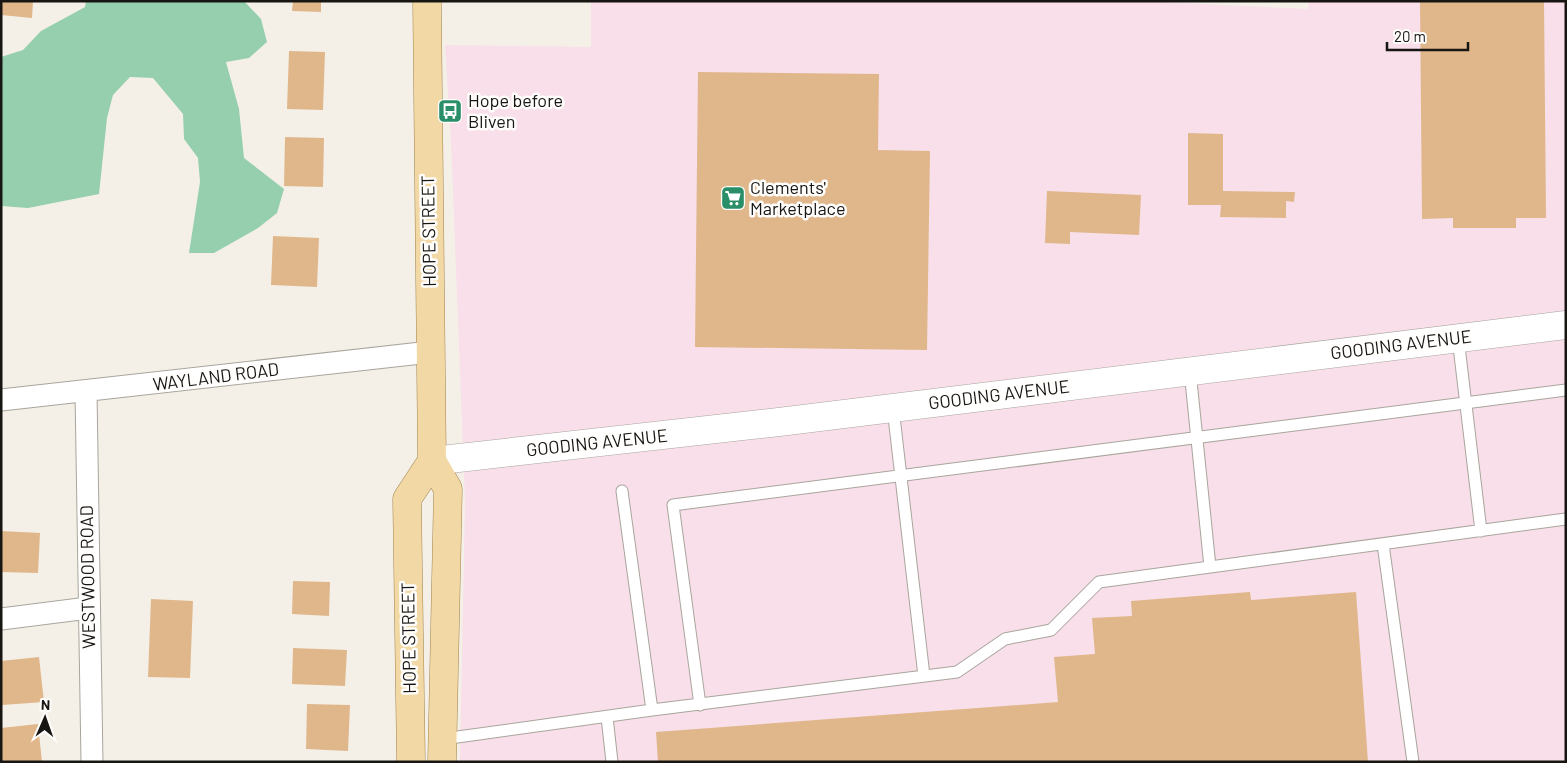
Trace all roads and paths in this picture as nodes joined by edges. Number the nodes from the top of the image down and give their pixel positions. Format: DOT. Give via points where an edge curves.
graph roads {
  1 [pos="427,1"];
  2 [pos="1566,325"];
  3 [pos="1458,338"];
  4 [pos="430,352"];
  5 [pos="1190,371"];
  6 [pos="1566,390"];
  7 [pos="86,392"];
  8 [pos="1,400"];
  9 [pos="1466,403"];
  10 [pos="893,408"];
  11 [pos="1196,438"];
  12 [pos="432,461"];
  13 [pos="900,476"];
  14 [pos="622,491"];
  15 [pos="1566,519"];
  16 [pos="1481,531"];
  17 [pos="1384,544"];
  18 [pos="1210,567"];
  19 [pos="88,608"];
  20 [pos="1,619"];
  21 [pos="924,676"];
  22 [pos="700,705"];
  23 [pos="652,710"];
  24 [pos="607,717"];
  25 [pos="442,750"];
  26 [pos="92,762"];
  27 [pos="411,762"];
  28 [pos="612,762"];
  29 [pos="1413,762"];
  1 -- 4 [label="main road, HOPE STREET"];
  2 -- 3 [label="main road, GOODING AVENUE"];
  3 -- 5 [label="main road, GOODING AVENUE"];
  3 -- 9 [label="lane"];
  4 -- 7 [label="street, WAYLAND ROAD"];
  4 -- 12 [label="main road, HOPE STREET"];
  5 -- 10 [label="main road, GOODING AVENUE"];
  5 -- 11 [label="lane"];
  6 -- 9 [label="lane"];
  7 -- 8 [label="street, WAYLAND ROAD"];
  7 -- 19 [label="street, WESTWOOD ROAD"];
  9 -- 11 [label="lane"];
  9 -- 16 [label="lane"];
  10 -- 12 [label="main road, GOODING AVENUE"];
  10 -- 13 [label="lane"];
  11 -- 13 [label="lane"];
  11 -- 18 [label="lane"];
  12 -- 25 [label="main road, HOPE STREET" via="448,489"];
  12 -- 27 [label="main road, HOPE STREET" via="407,498"];
  13 -- 21 [label="lane"];
  13 -- 22 [label="lane" via="673,505"];
  14 -- 23 [label="lane"];
  15 -- 16 [label="lane"];
  16 -- 17 [label="lane"];
  17 -- 18 [label="lane"];
  17 -- 29 [label="lane"];
  18 -- 21 [label="lane" via="1099,582 1051,630 1005,639 957,672"];
  19 -- 20 [label="street"];
  19 -- 26 [label="street, WESTWOOD ROAD"];
  21 -- 22 [label="lane"];
  22 -- 23 [label="lane"];
  23 -- 24 [label="lane"];
  24 -- 25 [label="lane"];
  24 -- 28 [label="lane"];
}
